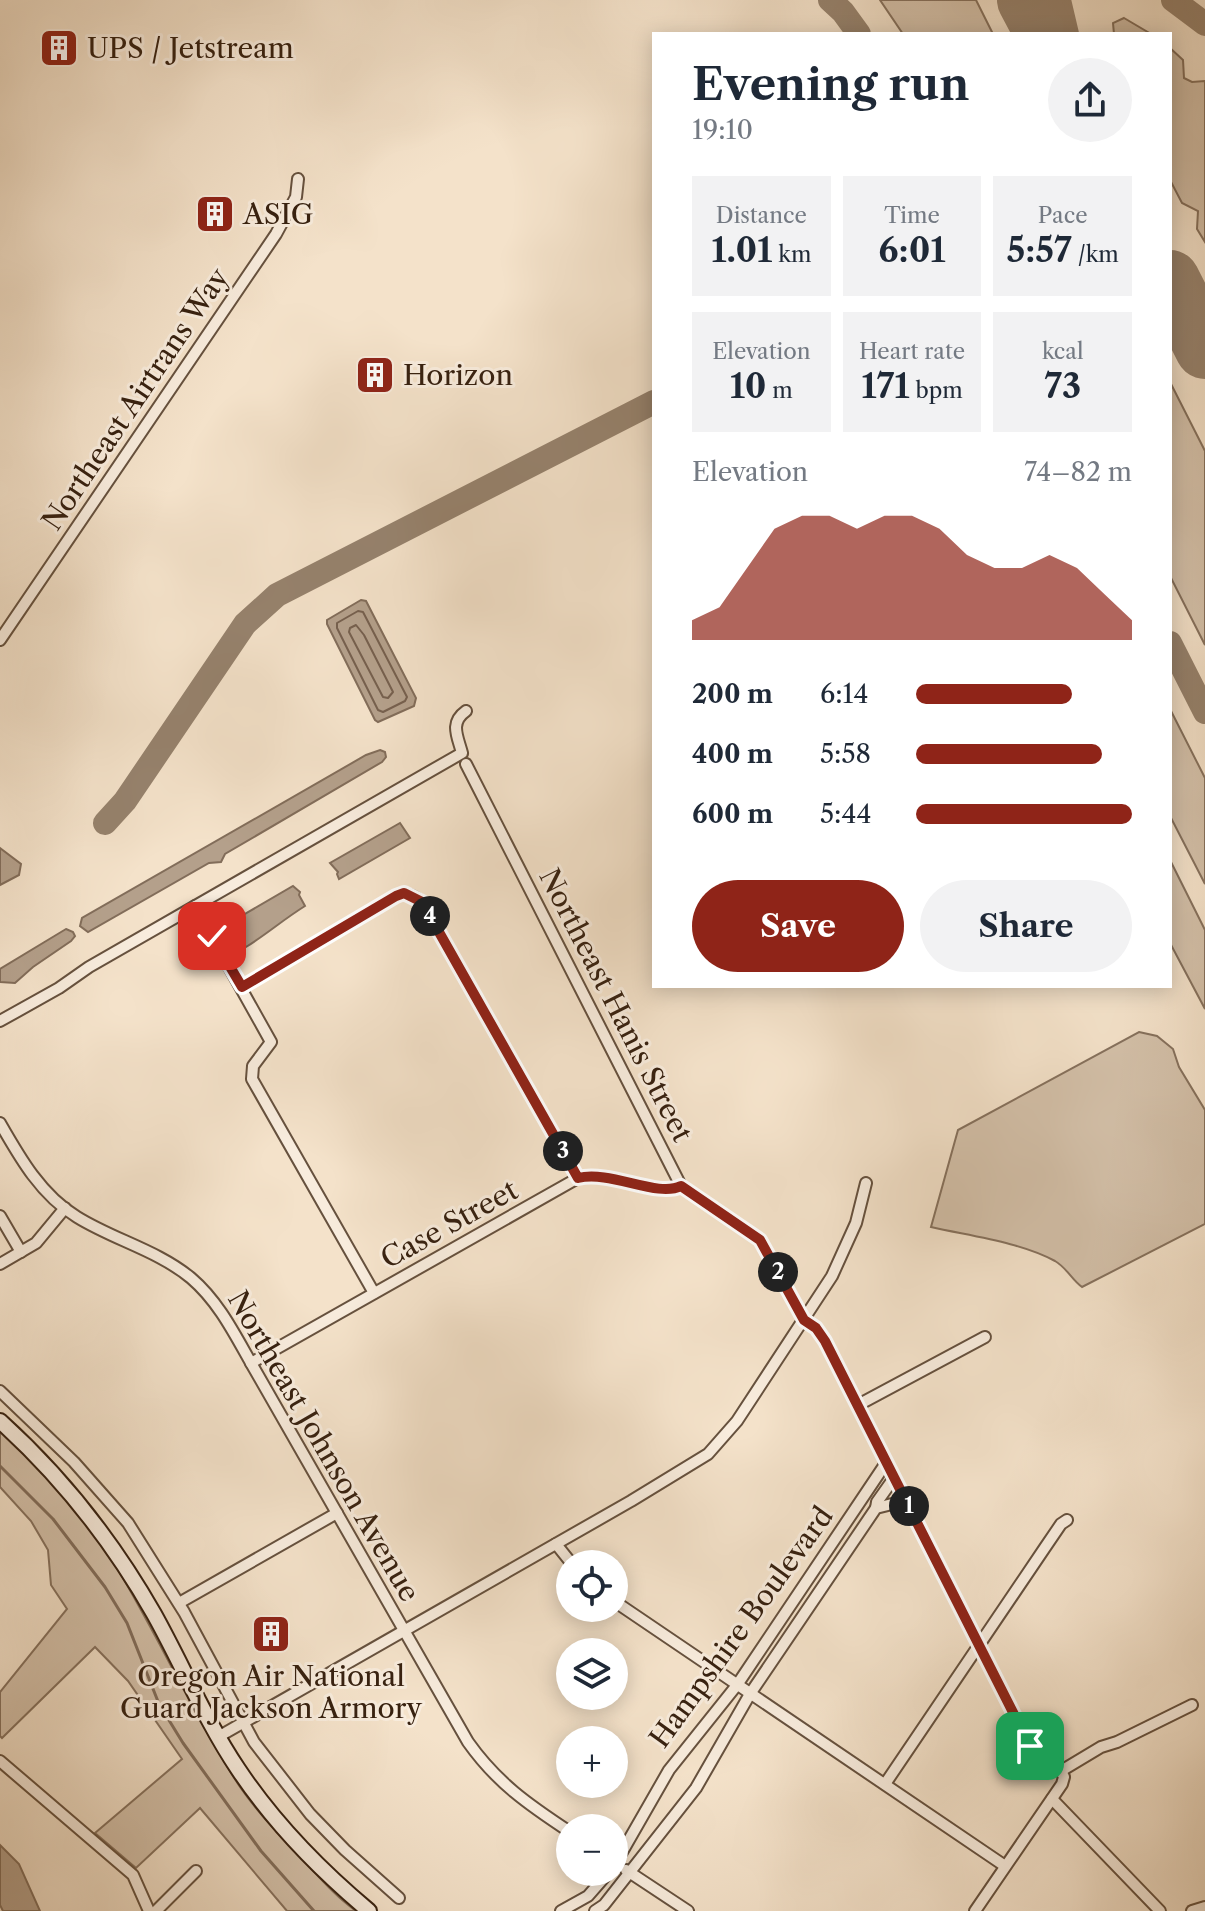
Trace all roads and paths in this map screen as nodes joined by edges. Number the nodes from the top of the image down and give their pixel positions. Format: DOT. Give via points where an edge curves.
graph roads {
  1 [pos="298,179"];
  2 [pos="0,640"];
  3 [pos="466,711"];
  4 [pos="466,764"];
  5 [pos="195,906"];
  6 [pos="242,987"];
  7 [pos="0,1021"];
  8 [pos="0,1123"];
  9 [pos="578,1178"];
  10 [pos="866,1183"];
  11 [pos="681,1186"];
  12 [pos="65,1208"];
  13 [pos="0,1216"];
  14 [pos="21,1252"];
  15 [pos="0,1264"];
  16 [pos="374,1293"];
  17 [pos="804,1320"];
  18 [pos="985,1337"];
  19 [pos="251,1363"];
  20 [pos="0,1391"];
  21 [pos="858,1405"];
  22 [pos="0,1421"];
  23 [pos="886,1463"];
  24 [pos="894,1478"];
  25 [pos="876,1508"];
  26 [pos="912,1512"];
  27 [pos="337,1513"];
  28 [pos="1067,1520"];
  29 [pos="556,1544"];
  30 [pos="561,1550"];
  31 [pos="179,1603"];
  32 [pos="628,1611"];
  33 [pos="404,1631"];
  34 [pos="979,1643"];
  35 [pos="737,1685"];
  36 [pos="750,1694"];
  37 [pos="1192,1705"];
  38 [pos="242,1722"];
  39 [pos="218,1737"];
  40 [pos="0,1761"];
  41 [pos="1061,1771"];
  42 [pos="885,1784"];
  43 [pos="1052,1799"];
  44 [pos="556,1822"];
  45 [pos="628,1840"];
  46 [pos="1005,1866"];
  47 [pos="196,1871"];
  48 [pos="629,1872"];
  49 [pos="596,1886"];
  50 [pos="399,1898"];
  51 [pos="1205,1907"];
  52 [pos="149,1911"];
  53 [pos="156,1911"];
  54 [pos="369,1911"];
  55 [pos="561,1911"];
  56 [pos="595,1911"];
  57 [pos="688,1911"];
  58 [pos="975,1911"];
  59 [pos="1160,1911"];
  60 [pos="1192,1911"];
  1 -- 2 [label="street, Northeast Airtrans Way" via="296,197 276,234"];
  3 -- 5 [label="street" via="455,727 462,753"];
  4 -- 11 [label="street, Northeast Hanis Street"];
  5 -- 6 [label="street"];
  5 -- 7 [label="street"];
  6 -- 9 [label="street" via="396,896 413,895 422,902"];
  6 -- 16 [label="street" via="271,1042 253,1066 252,1079"];
  8 -- 12 [label="street, Northeast Johnson Avenue" via="29,1170"];
  9 -- 11 [label="street" via="607,1177 667,1190"];
  9 -- 16 [label="street, Case Street"];
  10 -- 17 [label="street" via="842,1258"];
  11 -- 17 [label="street, Northeast Hanis Street" via="760,1240"];
  12 -- 14 [label="street" via="42,1238"];
  12 -- 19 [label="street, Northeast Johnson Avenue" via="190,1277 221,1312"];
  13 -- 14 [label="street"];
  14 -- 15 [label="street"];
  16 -- 19 [label="street, Case Street"];
  17 -- 21 [label="street, Northeast Hanis Street" via="825,1341"];
  17 -- 29 [label="street" via="737,1421 708,1454"];
  18 -- 21 [label="street"];
  19 -- 27 [label="street, Northeast Johnson Avenue"];
  20 -- 31 [label="street" via="128,1523"];
  21 -- 23 [label="street, Northeast Hanis Street"];
  22 -- 39 [label="street" via="74,1497 122,1561"];
  23 -- 24 [label="street, Northeast Hanis Street"];
  23 -- 35 [label="street, Hampshire Boulevard"];
  24 -- 25 [label="street"];
  24 -- 26 [label="street, Northeast Hanis Street"];
  25 -- 26 [label="street, Hampshire Boulevard" via="892,1504"];
  25 -- 36 [label="street, Hampshire Boulevard"];
  26 -- 34 [label="street, Northeast Hanis Street"];
  27 -- 31 [label="street"];
  27 -- 33 [label="street, Northeast Johnson Avenue"];
  28 -- 34 [label="street"];
  29 -- 30 [label="street"];
  29 -- 33 [label="street"];
  31 -- 38 [label="street"];
  32 -- 35 [label="street"];
  33 -- 38 [label="street"];
  33 -- 44 [label="street, Northeast Johnson Avenue" via="487,1768"];
  34 -- 41 [label="street, Northeast Hanis Street" via="1030,1746"];
  34 -- 42 [label="street"];
  35 -- 36 [label="street"];
  35 -- 45 [label="street, Hampshire Boulevard" via="669,1770"];
  36 -- 42 [label="street"];
  36 -- 48 [label="street, Hampshire Boulevard" via="696,1788"];
  37 -- 41 [label="street"];
  38 -- 39 [label="street"];
  38 -- 50 [label="street" via="310,1814"];
  39 -- 54 [label="street" via="279,1823"];
  40 -- 52 [label="street" via="133,1875"];
  41 -- 43 [label="street" via="1064,1777"];
  42 -- 46 [label="street"];
  43 -- 46 [label="street"];
  43 -- 59 [label="street"];
  46 -- 58 [label="street"];
  47 -- 53 [label="street"];
  48 -- 56 [label="street, Hampshire Boulevard"];
  48 -- 57 [label="street"];
  49 -- 55 [label="street, Hampshire Boulevard"];
  51 -- 60 [label="street"];
}
